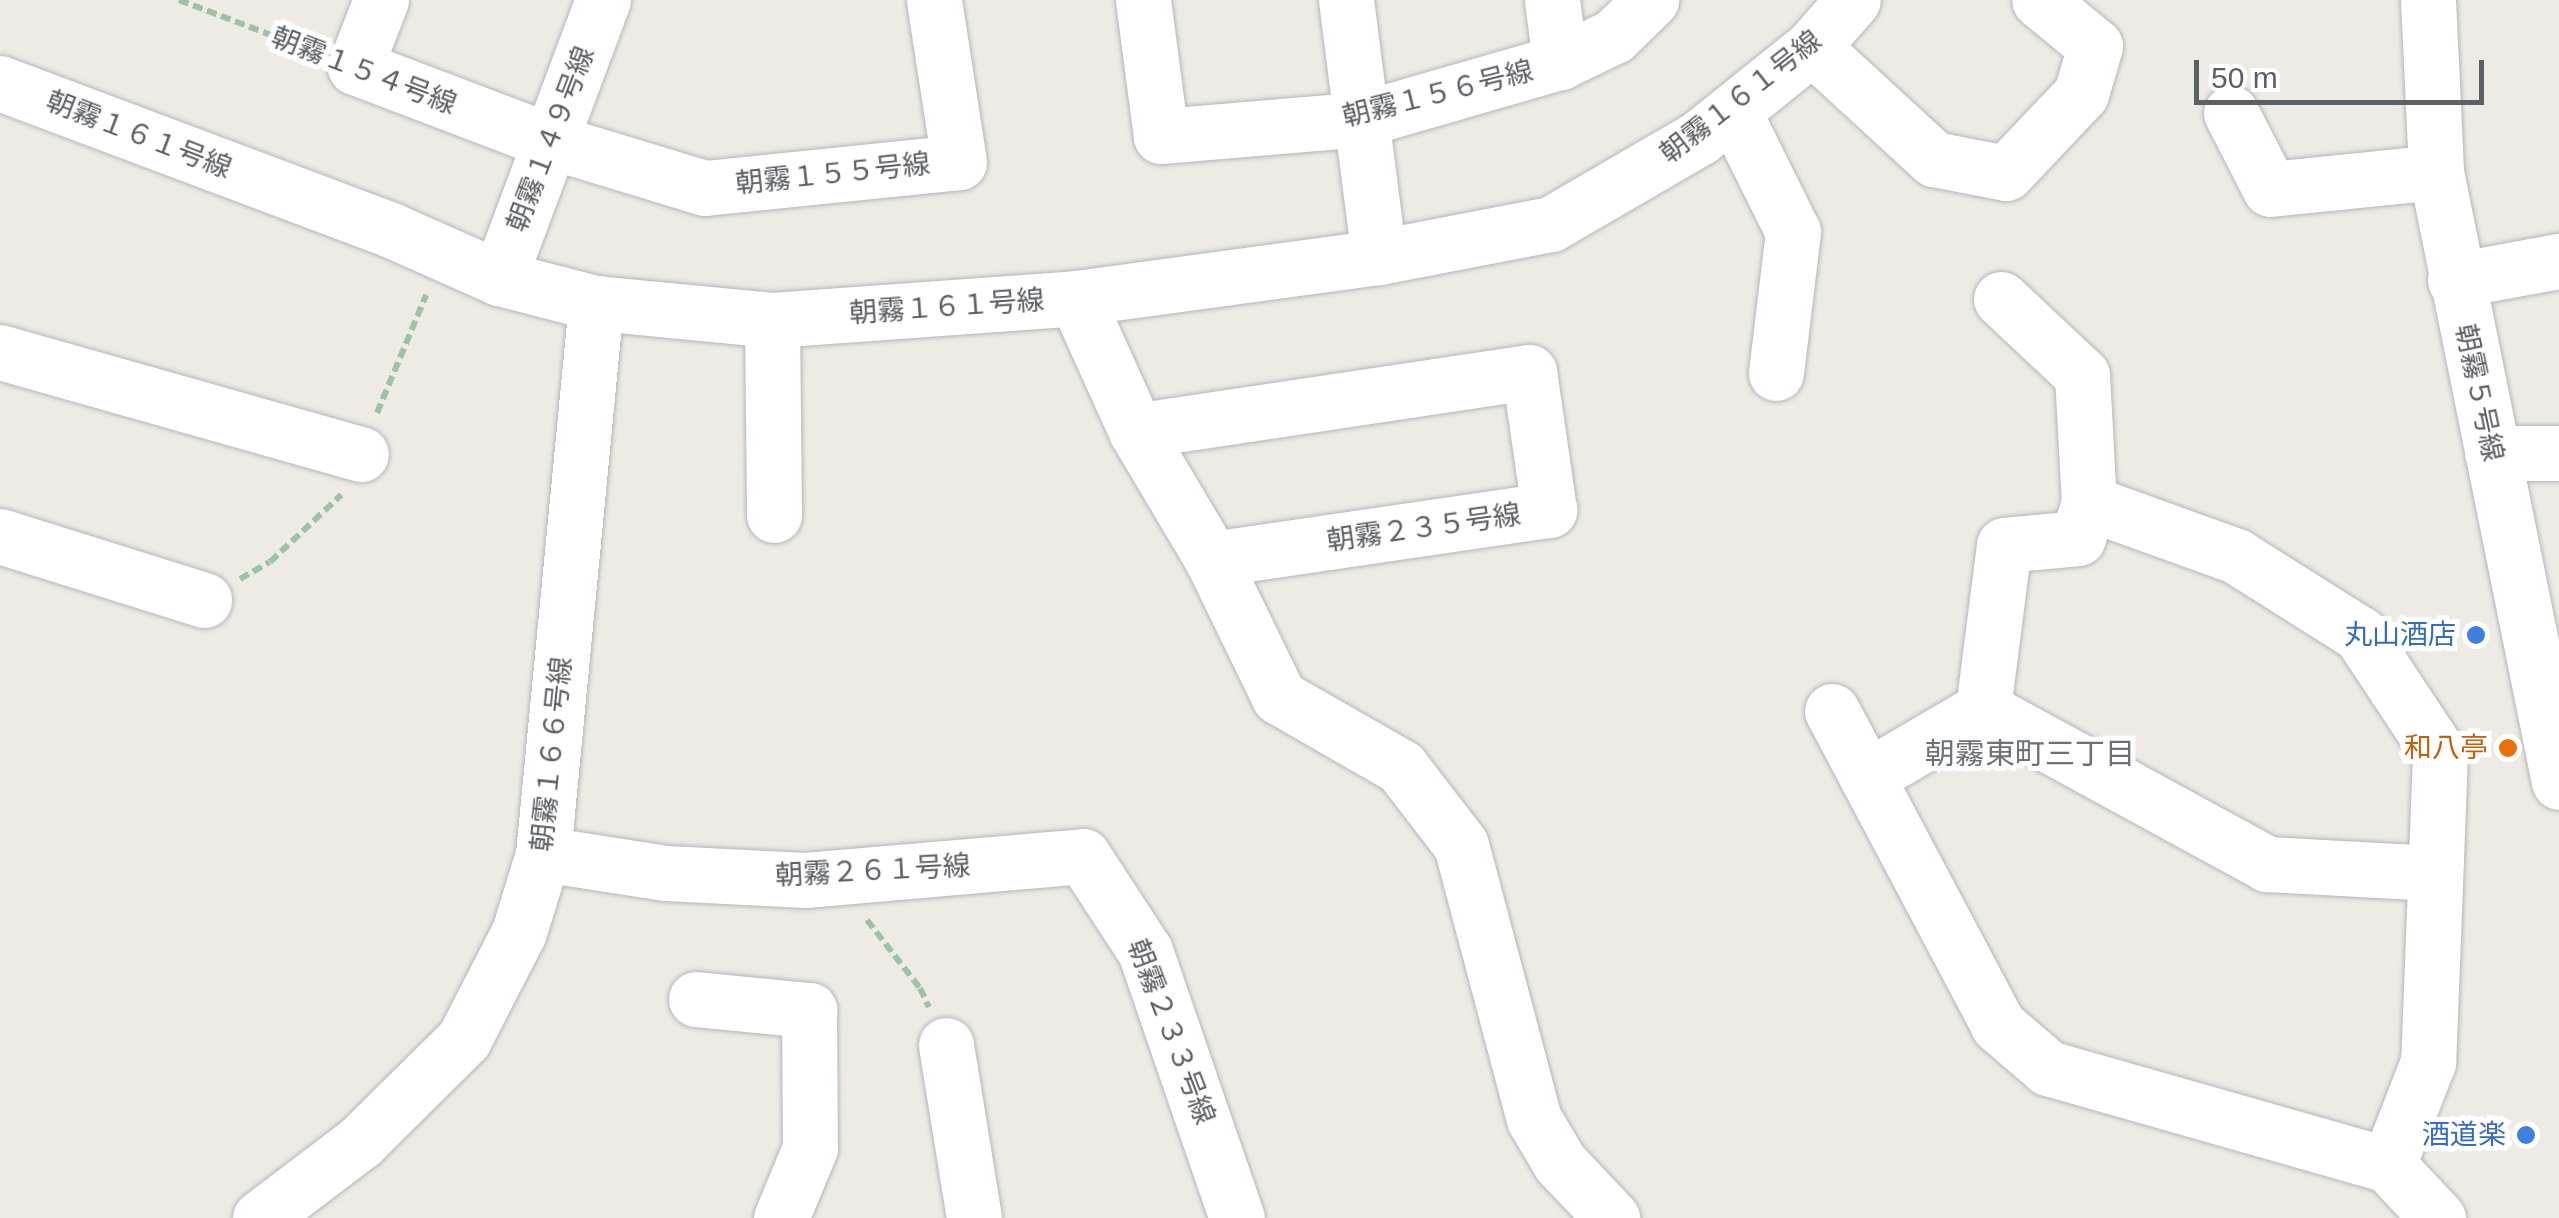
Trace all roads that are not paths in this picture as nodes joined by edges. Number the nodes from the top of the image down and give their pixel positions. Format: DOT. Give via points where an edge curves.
graph roads {
  1 [pos="381,0"];
  2 [pos="603,0"];
  3 [pos="934,0"];
  4 [pos="1143,0"];
  5 [pos="1346,0"];
  6 [pos="1552,0"];
  7 [pos="1651,0"];
  8 [pos="1853,0"];
  9 [pos="2038,0"];
  10 [pos="2428,0"];
  11 [pos="1812,47"];
  12 [pos="1560,62"];
  13 [pos="0,83"];
  14 [pos="1733,110"];
  15 [pos="2230,113"];
  16 [pos="1362,119"];
  17 [pos="550,142"];
  18 [pos="2436,172"];
  19 [pos="1378,257"];
  20 [pos="2559,261"];
  21 [pos="499,278"];
  22 [pos="2455,280"];
  23 [pos="1076,298"];
  24 [pos="2001,299"];
  25 [pos="596,303"];
  26 [pos="772,320"];
  27 [pos="0,352"];
  28 [pos="1776,373"];
  29 [pos="1136,430"];
  30 [pos="340,448"];
  31 [pos="2492,453"];
  32 [pos="2559,453"];
  33 [pos="2089,503"];
  34 [pos="774,515"];
  35 [pos="0,536"];
  36 [pos="1212,559"];
  37 [pos="204,600"];
  38 [pos="1983,708"];
  39 [pos="1832,712"];
  40 [pos="1867,777"];
  41 [pos="2559,782"];
  42 [pos="543,854"];
  43 [pos="1083,856"];
  44 [pos="2434,874"];
  45 [pos="696,999"];
  46 [pos="946,1044"];
  47 [pos="2388,1165"];
  48 [pos="260,1218"];
  49 [pos="782,1218"];
  50 [pos="974,1218"];
  51 [pos="1238,1218"];
  52 [pos="1612,1218"];
  53 [pos="2438,1218"];
  1 -- 17 [label="street, 朝霧１５４号線" via="354,67"];
  2 -- 17 [label="street, 朝霧１４９号線"];
  3 -- 17 [label="street, 朝霧１５５号線" via="959,162 705,188"];
  4 -- 16 [label="street, 朝霧１５６号線" via="1161,136"];
  5 -- 16 [label="street"];
  6 -- 12 [label="street"];
  7 -- 12 [label="street, 朝霧１５６号線" via="1614,36"];
  8 -- 11 [label="street, 朝霧１６１号線"];
  9 -- 11 [label="street" via="2095,46 2081,94 2006,173 1934,159"];
  10 -- 18 [label="street, 朝霧５号線"];
  11 -- 14 [label="street, 朝霧１６１号線"];
  12 -- 16 [label="street, 朝霧１５６号線"];
  13 -- 21 [label="street, 朝霧１６１号線"];
  14 -- 19 [label="street, 朝霧１６１号線" via="1698,138 1551,224"];
  14 -- 28 [label="street" via="1792,232"];
  15 -- 18 [label="street" via="2270,189"];
  16 -- 19 [label="street"];
  17 -- 21 [label="street, 朝霧１４９号線"];
  18 -- 22 [label="street, 朝霧５号線"];
  19 -- 23 [label="street, 朝霧１６１号線"];
  20 -- 22 [label="street"];
  21 -- 25 [label="street, 朝霧１６１号線"];
  22 -- 31 [label="street, 朝霧５号線"];
  23 -- 26 [label="street, 朝霧１６１号線"];
  23 -- 29 [label="street"];
  24 -- 33 [label="street" via="2082,375"];
  25 -- 26 [label="street, 朝霧１６１号線"];
  25 -- 42 [label="street, 朝霧１６６号線"];
  26 -- 34 [label="street"];
  27 -- 30 [label="street"];
  29 -- 36 [label="street"];
  29 -- 36 [label="street, 朝霧２３５号線" via="1528,372 1550,510"];
  31 -- 32 [label="street"];
  31 -- 41 [label="street, 朝霧５号線"];
  33 -- 38 [label="street" via="2078,538 2004,545"];
  33 -- 44 [label="street" via="2236,556 2360,634 2440,755"];
  35 -- 37 [label="street"];
  36 -- 52 [label="street" via="1279,697 1401,767 1462,845 1534,1119 1560,1163"];
  38 -- 40 [label="street"];
  38 -- 44 [label="street" via="2267,864"];
  39 -- 40 [label="street"];
  40 -- 47 [label="street" via="1998,1026 2048,1068"];
  42 -- 43 [label="street, 朝霧２６１号線" via="666,873 805,880"];
  42 -- 48 [label="street, 朝霧１６６号線" via="519,932 464,1039 360,1142"];
  43 -- 51 [label="street, 朝霧２３３号線" via="1144,951"];
  44 -- 47 [label="street" via="2428,1062"];
  45 -- 49 [label="street" via="809,1010 810,1148"];
  46 -- 50 [label="street"];
  47 -- 53 [label="street"];
}
